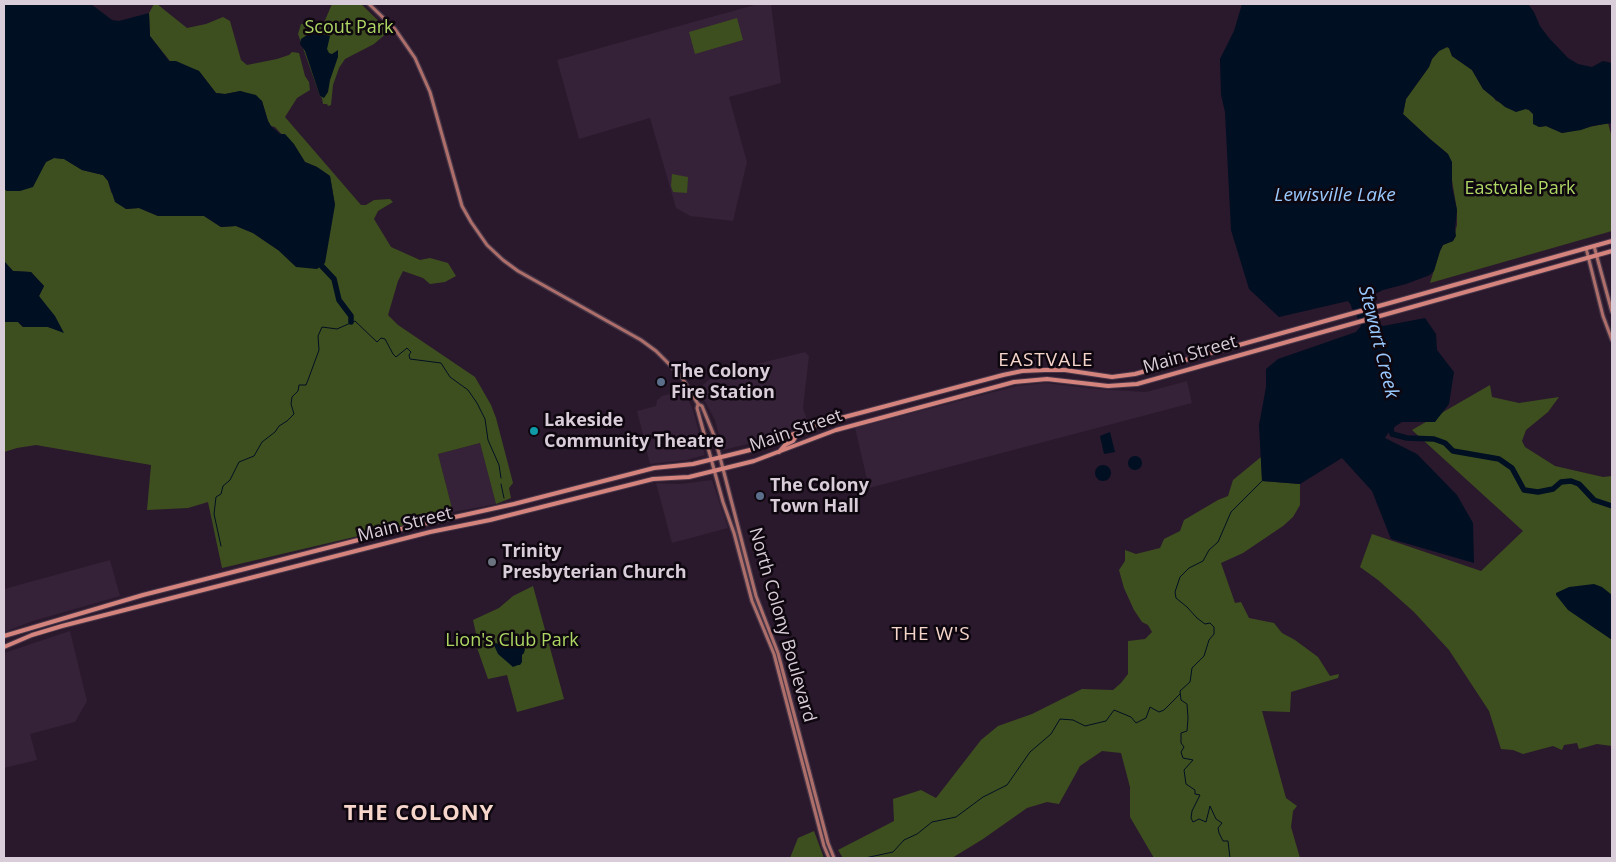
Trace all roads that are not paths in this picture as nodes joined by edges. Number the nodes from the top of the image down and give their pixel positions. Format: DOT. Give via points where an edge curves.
graph roads {
  1 [pos="369,4"];
  2 [pos="1612,241"];
  3 [pos="1594,246"];
  4 [pos="1586,248"];
  5 [pos="1612,250"];
  6 [pos="1597,255"];
  7 [pos="1589,257"];
  8 [pos="1612,312"];
  9 [pos="1612,340"];
  10 [pos="698,404"];
  11 [pos="795,434"];
  12 [pos="777,453"];
  13 [pos="721,458"];
  14 [pos="712,460"];
  15 [pos="724,469"];
  16 [pos="715,471"];
  17 [pos="405,528"];
  18 [pos="408,538"];
  19 [pos="30,628"];
  20 [pos="32,635"];
  21 [pos="4,636"];
  22 [pos="4,647"];
  23 [pos="829,858"];
  24 [pos="834,858"];
  1 -- 10 [label="main road, North Colony Boulevard" via="395,29 417,63 430,92 462,206 487,245 518,271 656,351 681,376"];
  2 -- 3 [label="main road, Main Street"];
  3 -- 4 [label="main road, Main Street"];
  3 -- 6 [label="main road"];
  4 -- 7 [label="main road"];
  4 -- 11 [label="main road, Main Street" via="1136,374 1112,377 1055,370 1012,373 822,423"];
  5 -- 6 [label="main road, Main Street"];
  6 -- 7 [label="main road, Main Street"];
  6 -- 8 [label="main road"];
  7 -- 9 [label="main road"];
  7 -- 12 [label="main road, Main Street" via="1137,384 1108,386 1047,379 1014,382 836,430"];
  10 -- 13 [label="main road, North Colony Boulevard" via="709,420"];
  10 -- 14 [label="main road, North Colony Boulevard"];
  11 -- 12 [label="main road" via="793,441"];
  11 -- 13 [label="main road, Main Street"];
  12 -- 15 [label="main road, Main Street"];
  13 -- 14 [label="main road, Main Street"];
  13 -- 15 [label="main road, North Colony Boulevard"];
  14 -- 16 [label="main road, North Colony Boulevard"];
  14 -- 17 [label="main road, Main Street" via="654,468"];
  15 -- 16 [label="main road, Main Street"];
  15 -- 24 [label="main road, North Colony Boulevard" via="751,578 778,653"];
  16 -- 18 [label="main road, Main Street" via="689,477 653,479"];
  16 -- 23 [label="main road, North Colony Boulevard" via="752,601 774,654"];
  17 -- 18 [label="main road"];
  17 -- 19 [label="main road, Main Street" via="143,594"];
  18 -- 20 [label="main road, Main Street"];
  19 -- 20 [label="main road"];
  19 -- 21 [label="main road, Main Street"];
  20 -- 22 [label="main road, Main Street"];
}
